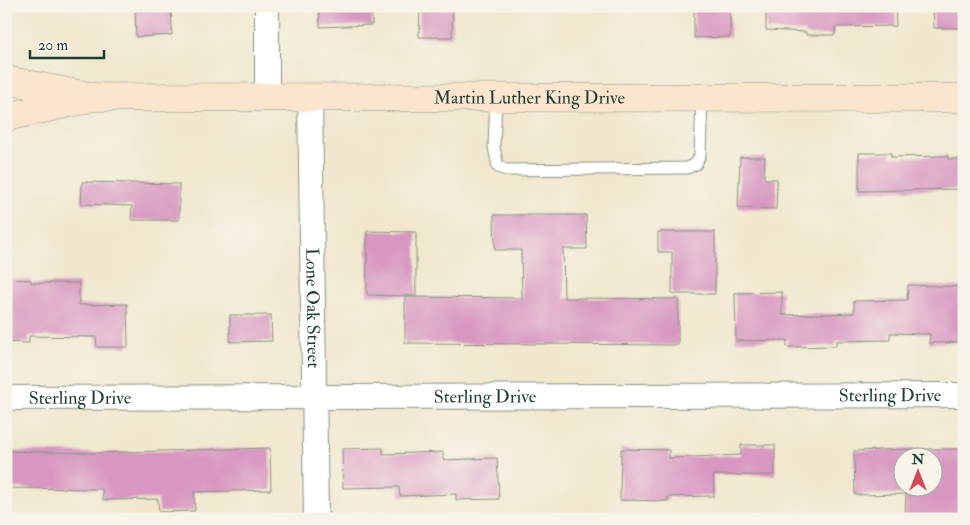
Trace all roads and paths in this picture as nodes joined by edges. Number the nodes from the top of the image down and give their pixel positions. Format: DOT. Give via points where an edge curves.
graph roads {
  1 [pos="267,6"];
  2 [pos="6,80"];
  3 [pos="94,97"];
  4 [pos="310,97"];
  5 [pos="496,97"];
  6 [pos="267,98"];
  7 [pos="702,98"];
  8 [pos="964,98"];
  9 [pos="6,117"];
  10 [pos="964,395"];
  11 [pos="315,397"];
  12 [pos="6,398"];
  13 [pos="316,519"];
  1 -- 6 [label="street"];
  2 -- 3 [label="main road, Martin Luther King Drive"];
  3 -- 6 [label="main road, Martin Luther King Drive"];
  3 -- 9 [label="main road, Martin Luther King Drive"];
  4 -- 5 [label="main road, Martin Luther King Drive"];
  4 -- 6 [label="main road, Martin Luther King Drive"];
  4 -- 11 [label="street, Lone Oak Street"];
  5 -- 7 [label="main road, Martin Luther King Drive"];
  5 -- 7 [label="lane" via="494,147 498,167 506,170 687,168 696,164 700,155"];
  7 -- 8 [label="main road, Martin Luther King Drive"];
  10 -- 11 [label="street, Sterling Drive"];
  11 -- 12 [label="street, Sterling Drive"];
  11 -- 13 [label="street, Lone Oak Street"];
}
